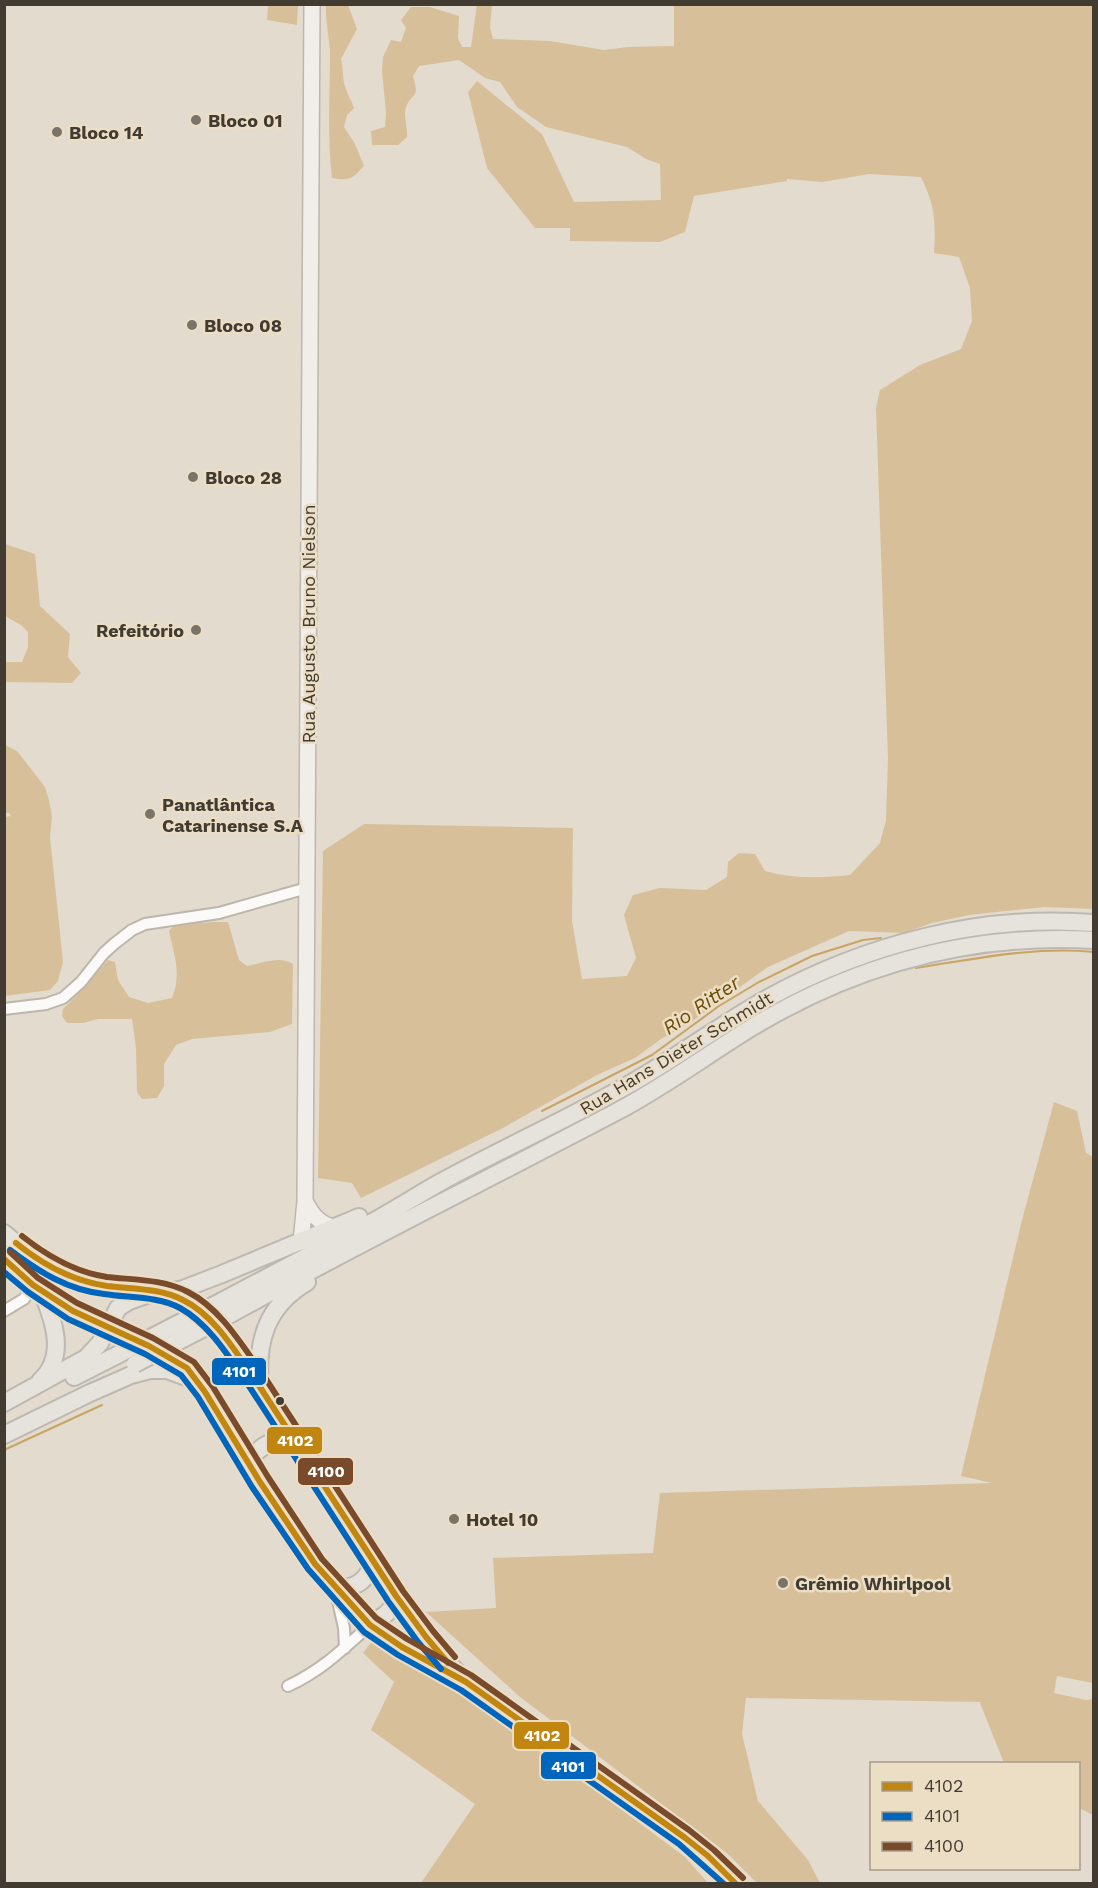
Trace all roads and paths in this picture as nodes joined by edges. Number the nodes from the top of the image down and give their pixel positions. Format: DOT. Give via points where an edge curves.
graph roads {
  1 [pos="312,4"];
  2 [pos="307,888"];
  3 [pos="1094,923"];
  4 [pos="1094,940"];
  5 [pos="4,1009"];
  6 [pos="439,1183"];
  7 [pos="445,1199"];
  8 [pos="305,1201"];
  9 [pos="334,1228"];
  10 [pos="4,1233"];
  11 [pos="301,1242"];
  12 [pos="4,1259"];
  13 [pos="50,1268"];
  14 [pos="37,1289"];
  15 [pos="160,1292"];
  16 [pos="226,1308"];
  17 [pos="4,1311"];
  18 [pos="109,1328"];
  19 [pos="131,1357"];
  20 [pos="199,1384"];
  21 [pos="260,1386"];
  22 [pos="30,1390"];
  23 [pos="4,1403"];
  24 [pos="4,1411"];
  25 [pos="4,1427"];
  26 [pos="4,1435"];
  27 [pos="293,1438"];
  28 [pos="247,1462"];
  29 [pos="373,1561"];
  30 [pos="335,1588"];
  31 [pos="398,1601"];
  32 [pos="370,1625"];
  33 [pos="345,1648"];
  34 [pos="466,1682"];
  35 [pos="288,1686"];
  36 [pos="738,1884"];
  1 -- 2 [label="main road, Rua Augusto Bruno Nielson"];
  2 -- 5 [label="street" via="219,913 145,924 104,953 63,998"];
  2 -- 8 [label="main road, Rua Augusto Bruno Nielson"];
  3 -- 6 [label="main road, Rua Hans Dieter Schmidt" via="1016,924 964,930 844,961 768,998 628,1085"];
  4 -- 7 [label="main road, Rua Hans Dieter Schmidt" via="1031,940 965,948 852,977 774,1015 636,1101"];
  6 -- 9 [label="main road"];
  6 -- 16 [label="main road, Rua Hans Dieter Schmidt"];
  7 -- 16 [label="main road, Rua Hans Dieter Schmidt"];
  7 -- 21 [label="main road" via="285,1299 262,1334"];
  8 -- 9 [label="main road" via="318,1222"];
  8 -- 11 [label="main road, Rua Augusto Bruno Nielson"];
  9 -- 11 [label="main road"];
  10 -- 13 [label="main road"];
  11 -- 15 [label="main road" via="183,1289"];
  12 -- 14 [label="main road"];
  13 -- 14 [label="main road" via="39,1274"];
  13 -- 15 [label="main road" via="92,1283"];
  14 -- 17 [label="street"];
  14 -- 18 [label="main road"];
  14 -- 22 [label="main road" via="51,1313 56,1349 53,1365"];
  15 -- 18 [label="main road" via="118,1308"];
  15 -- 21 [label="main road" via="194,1306 210,1321"];
  16 -- 19 [label="main road, bridge"];
  18 -- 20 [label="main road" via="187,1368"];
  18 -- 22 [label="main road" via="86,1358"];
  19 -- 24 [label="main road"];
  19 -- 25 [label="main road"];
  20 -- 26 [label="main road" via="183,1374 150,1370 97,1389"];
  20 -- 28 [label="main road"];
  21 -- 27 [label="main road"];
  22 -- 23 [label="main road"];
  27 -- 28 [label="main road" via="267,1443"];
  27 -- 29 [label="main road"];
  28 -- 30 [label="main road"];
  29 -- 30 [label="main road" via="364,1580 356,1586"];
  29 -- 31 [label="main road"];
  30 -- 32 [label="main road"];
  30 -- 33 [label="street"];
  31 -- 32 [label="main road"];
  31 -- 34 [label="main road" via="431,1645"];
  32 -- 33 [label="street"];
  32 -- 34 [label="main road"];
  33 -- 35 [label="street" via="311,1675"];
  34 -- 36 [label="main road" via="684,1837"];
}
